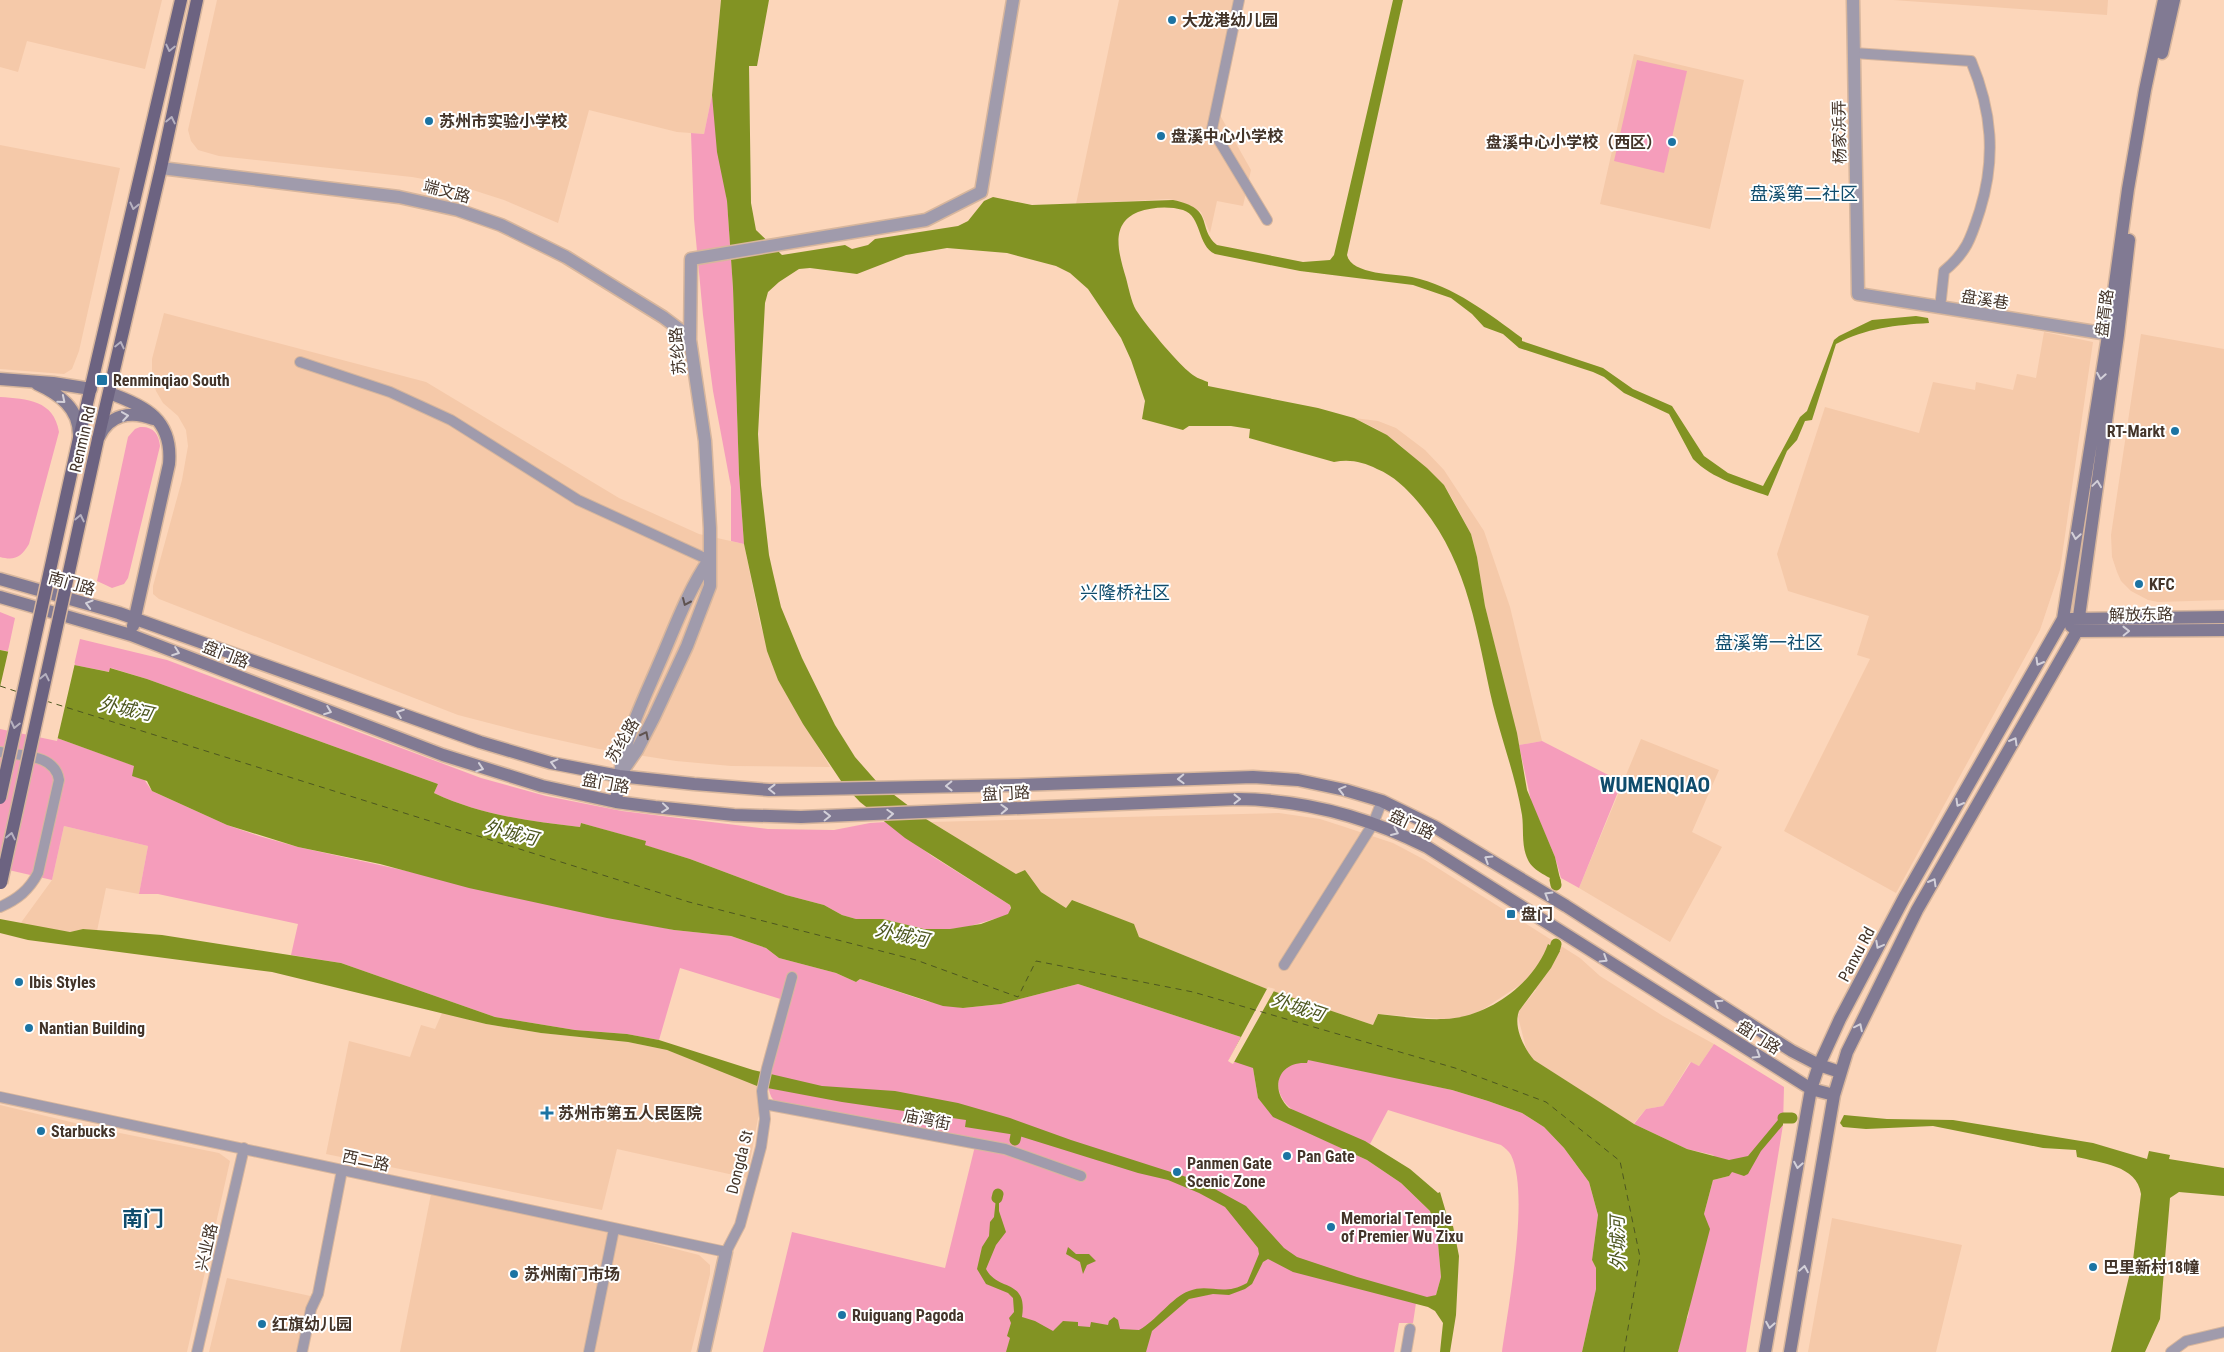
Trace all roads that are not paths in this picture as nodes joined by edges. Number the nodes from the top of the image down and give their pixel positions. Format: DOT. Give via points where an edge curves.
graph roads {
  1 [pos="181,0"];
  2 [pos="197,0"];
  3 [pos="1013,0"];
  4 [pos="1240,0"];
  5 [pos="1853,0"];
  6 [pos="2164,0"];
  7 [pos="2174,0"];
  8 [pos="1854,52"];
  9 [pos="162,168"];
  10 [pos="1267,220"];
  11 [pos="1858,294"];
  12 [pos="1940,308"];
  13 [pos="2108,334"];
  14 [pos="690,340"];
  15 [pos="300,362"];
  16 [pos="0,379"];
  17 [pos="23,380"];
  18 [pos="91,389"];
  19 [pos="109,392"];
  20 [pos="161,424"];
  21 [pos="79,438"];
  22 [pos="98,439"];
  23 [pos="709,560"];
  24 [pos="0,579"];
  25 [pos="0,598"];
  26 [pos="2224,617"];
  27 [pos="135,619"];
  28 [pos="2063,619"];
  29 [pos="2078,625"];
  30 [pos="2224,630"];
  31 [pos="130,636"];
  32 [pos="0,752"];
  33 [pos="619,776"];
  34 [pos="0,798"];
  35 [pos="616,802"];
  36 [pos="1382,802"];
  37 [pos="1373,824"];
  38 [pos="0,885"];
  39 [pos="0,906"];
  40 [pos="1284,965"];
  41 [pos="792,977"];
  42 [pos="1819,1065"];
  43 [pos="1840,1072"];
  44 [pos="1811,1089"];
  45 [pos="1834,1095"];
  46 [pos="0,1097"];
  47 [pos="764,1104"];
  48 [pos="244,1148"];
  49 [pos="342,1170"];
  50 [pos="1081,1176"];
  51 [pos="614,1229"];
  52 [pos="726,1252"];
  53 [pos="1410,1329"];
  54 [pos="2224,1332"];
  55 [pos="197,1352"];
  56 [pos="302,1352"];
  57 [pos="589,1352"];
  58 [pos="704,1352"];
  59 [pos="1406,1352"];
  60 [pos="1766,1352"];
  61 [pos="1790,1352"];
  62 [pos="2171,1352"];
  1 -- 18 [label="main road, Renmin Rd, one-way"];
  9 -- 2 [label="main road, Renmin Rd, one-way"];
  3 -- 14 [label="street, 苏纶路" via="981,192 926,220 691,259"];
  4 -- 10 [label="street" via="1212,129"];
  5 -- 8 [label="street, 杨家浜弄"];
  6 -- 13 [label="main road, 盘胥路" via="2129,180"];
  29 -- 7 [label="main road, 盘胥路, one-way" via="2135,193"];
  8 -- 11 [label="street, 杨家浜弄"];
  8 -- 12 [label="street" via="1971,61 1982,87 1991,154 1985,192 1974,231 1961,257 1944,271"];
  9 -- 14 [label="street, 端文路" via="399,196 458,210 501,225 566,258 663,317 688,335"];
  19 -- 9 [label="main road, Renmin Rd, one-way"];
  11 -- 12 [label="street, 盘溪巷"];
  12 -- 13 [label="street, 盘溪巷"];
  13 -- 28 [label="main road, 盘胥路, one-way"];
  14 -- 23 [label="street, 苏纶路" via="705,441"];
  15 -- 23 [label="street" via="390,392 451,420 578,500"];
  16 -- 17 [label="main road"];
  17 -- 18 [label="main road"];
  17 -- 21 [label="main road, one-way" via="48,389 69,405 78,421"];
  18 -- 21 [label="main road, Renmin Rd"];
  19 -- 20 [label="main road" via="135,403"];
  19 -- 22 [label="main road, Renmin Rd"];
  22 -- 20 [label="main road, one-way" via="106,425 118,416 143,416"];
  20 -- 27 [label="main road" via="169,441 169,464"];
  21 -- 34 [label="main road, Renmin Rd, one-way, bridge"];
  38 -- 22 [label="main road, Renmin Rd, one-way, bridge"];
  23 -- 33 [label="street, 苏纶路, one-way" via="684,605 624,748"];
  33 -- 23 [label="street, 苏纶路, one-way" via="637,750 687,646 710,586"];
  27 -- 24 [label="main road, 南门路, one-way"];
  25 -- 31 [label="main road, 南门路"];
  26 -- 29 [label="main road, 解放东路"];
  27 -- 31 [label="main road"];
  33 -- 27 [label="main road, 盘门路, one-way" via="551,763 480,742"];
  28 -- 29 [label="main road"];
  28 -- 42 [label="main road, Panxu Rd, one-way" via="1904,898"];
  29 -- 30 [label="main road, 解放东路, one-way"];
  43 -- 29 [label="main road, one-way" via="1918,910"];
  31 -- 35 [label="main road, 盘门路, one-way" via="478,767 558,790"];
  32 -- 39 [label="street" via="43,759 58,771 59,780 38,872 32,885 24,894"];
  33 -- 35 [label="main road"];
  36 -- 33 [label="main road, 盘门路, one-way" via="1304,781 1253,777 821,789 736,788"];
  35 -- 37 [label="main road, 盘门路, one-way" via="734,815 860,816 1187,800 1259,800 1310,806"];
  36 -- 37 [label="street"];
  42 -- 36 [label="main road, 盘门路, one-way" via="1449,835"];
  37 -- 40 [label="street"];
  37 -- 44 [label="main road, 盘门路, one-way" via="1436,852"];
  41 -- 47 [label="street, Dongda St" via="766,1068 762,1091"];
  42 -- 43 [label="main road, 盘门路"];
  42 -- 44 [label="main road, Panxu Rd"];
  43 -- 45 [label="main road"];
  44 -- 45 [label="main road, 盘门路"];
  44 -- 60 [label="main road, Panxu Rd, one-way"];
  61 -- 45 [label="main road, one-way"];
  46 -- 48 [label="street, 西二路"];
  47 -- 50 [label="street, 庙湾街" via="1005,1149"];
  47 -- 52 [label="street, Dongda St" via="761,1147 740,1225"];
  48 -- 49 [label="street, 西二路"];
  48 -- 55 [label="street, 兴业路"];
  49 -- 51 [label="street, 西二路"];
  49 -- 56 [label="street" via="318,1294 311,1309"];
  51 -- 52 [label="street, 西二路"];
  51 -- 57 [label="street"];
  52 -- 58 [label="street, Dongda St"];
  53 -- 59 [label="street"];
  54 -- 62 [label="street" via="2186,1341"];
}
